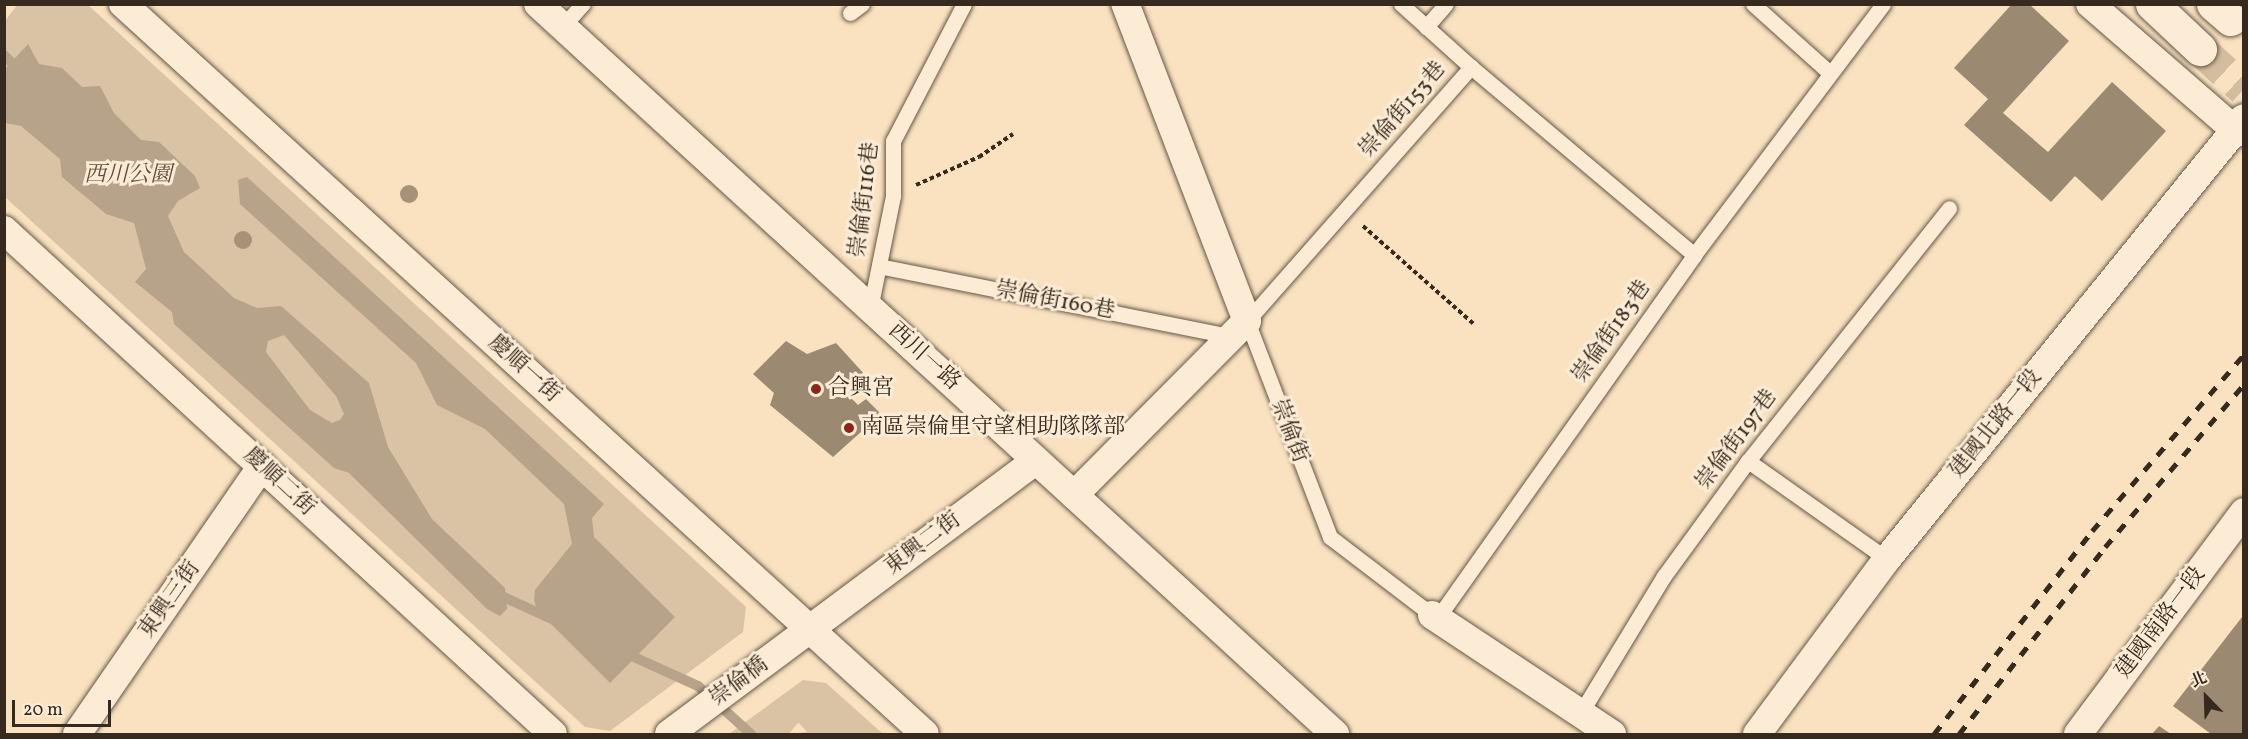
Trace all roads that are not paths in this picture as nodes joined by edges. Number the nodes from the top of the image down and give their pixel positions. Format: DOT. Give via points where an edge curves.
graph roads {
  1 [pos="123,4"];
  2 [pos="538,4"];
  3 [pos="583,4"];
  4 [pos="964,4"];
  5 [pos="1125,4"];
  6 [pos="1401,4"];
  7 [pos="1446,4"];
  8 [pos="1752,4"];
  9 [pos="1883,4"];
  10 [pos="2090,4"];
  11 [pos="2112,4"];
  12 [pos="2152,4"];
  13 [pos="562,27"];
  14 [pos="1426,27"];
  15 [pos="2192,60"];
  16 [pos="1471,67"];
  17 [pos="1830,73"];
  18 [pos="2239,125"];
  19 [pos="1949,208"];
  20 [pos="4,230"];
  21 [pos="1694,255"];
  22 [pos="879,266"];
  23 [pos="870,309"];
  24 [pos="1245,334"];
  25 [pos="1036,460"];
  26 [pos="1748,461"];
  27 [pos="262,466"];
  28 [pos="1074,495"];
  29 [pos="2244,512"];
  30 [pos="1887,559"];
  31 [pos="1434,617"];
  32 [pos="810,629"];
  33 [pos="1580,714"];
  34 [pos="77,735"];
  35 [pos="553,735"];
  36 [pos="669,735"];
  37 [pos="925,735"];
  38 [pos="1335,735"];
  39 [pos="1612,735"];
  40 [pos="1757,735"];
  41 [pos="2078,735"];
  1 -- 32 [label="street, 慶順一街"];
  2 -- 13 [label="street, 西川一路"];
  3 -- 13 [label="lane"];
  4 -- 22 [label="lane, 崇倫街116巷" via="893,141 892,196"];
  5 -- 24 [label="street, 崇倫街"];
  6 -- 14 [label="lane"];
  7 -- 14 [label="lane"];
  8 -- 17 [label="lane"];
  9 -- 17 [label="lane, 崇倫街183巷"];
  10 -- 18 [label="street"];
  11 -- 15 [label="lane"];
  12 -- 15 [label="main road"];
  13 -- 23 [label="street, 西川一路"];
  14 -- 16 [label="lane"];
  16 -- 21 [label="lane, 崇倫街153巷"];
  16 -- 24 [label="lane, 崇倫街153巷" via="1344,210"];
  17 -- 21 [label="lane, 崇倫街183巷"];
  18 -- 30 [label="street, 建國北路一段"];
  19 -- 26 [label="lane, 崇倫街197巷"];
  20 -- 27 [label="street, 慶順二街"];
  21 -- 31 [label="lane, 崇倫街183巷"];
  22 -- 23 [label="lane, 崇倫街116巷"];
  22 -- 24 [label="lane, 崇倫街160巷"];
  23 -- 25 [label="street, 西川一路"];
  24 -- 28 [label="street"];
  24 -- 31 [label="lane, 崇倫街" via="1330,537"];
  25 -- 28 [label="street, 西川一路"];
  25 -- 32 [label="street, 東興二街"];
  26 -- 30 [label="lane"];
  26 -- 33 [label="lane, 崇倫街197巷" via="1664,576"];
  27 -- 34 [label="street, 東興三街"];
  27 -- 35 [label="street, 慶順二街"];
  28 -- 38 [label="street, 西川一路"];
  29 -- 41 [label="street, 建國南路一段"];
  30 -- 40 [label="street, 建國北路一段"];
  31 -- 33 [label="street, 崇倫街"];
  32 -- 36 [label="street, 崇倫橋"];
  32 -- 37 [label="street, 慶順一街"];
  33 -- 39 [label="street, 崇倫街"];
}
